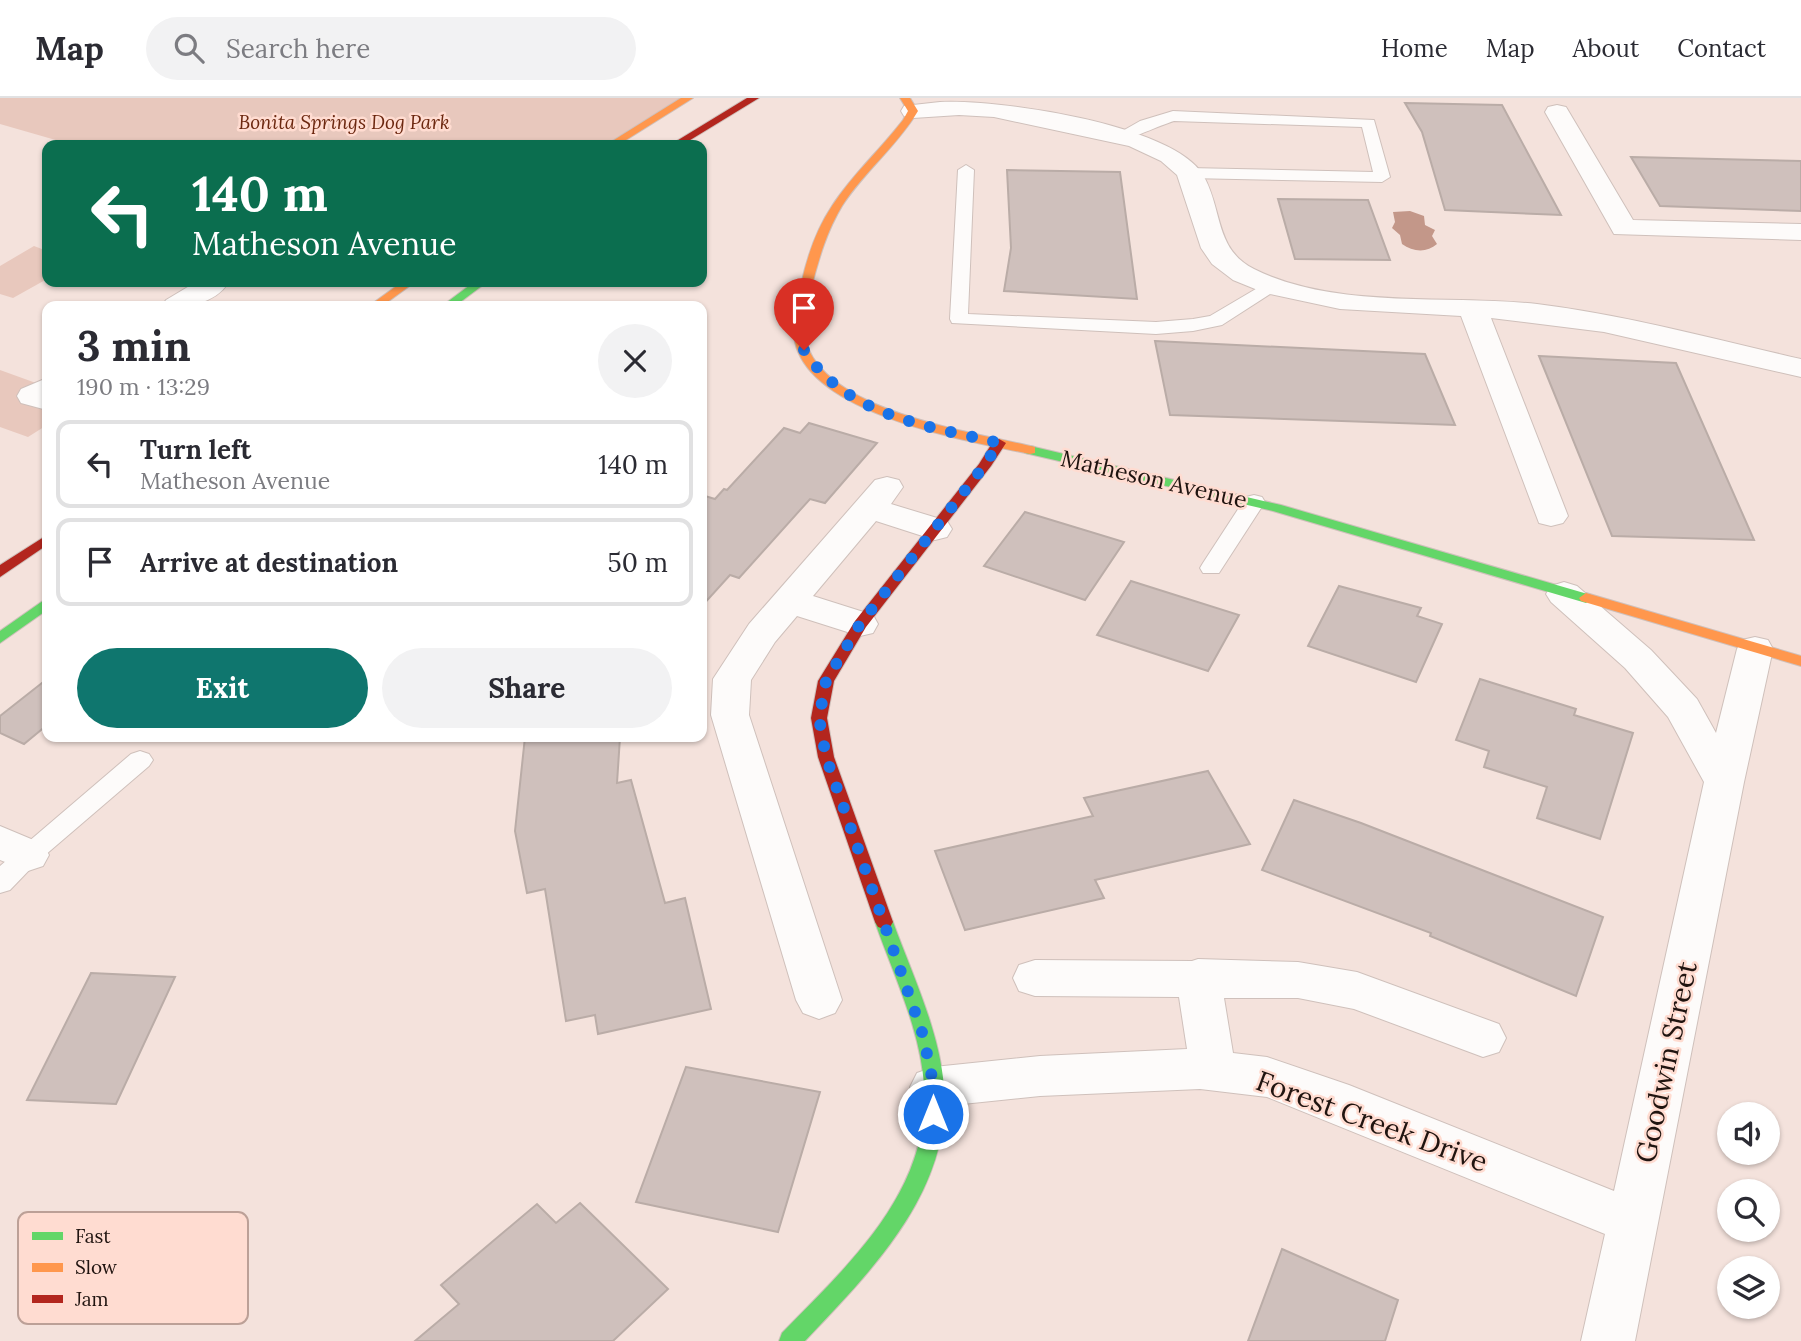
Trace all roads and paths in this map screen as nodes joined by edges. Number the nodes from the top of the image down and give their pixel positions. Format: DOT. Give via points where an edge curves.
graph roads {
  1 [pos="688,98"];
  2 [pos="754,98"];
  3 [pos="909,104"];
  4 [pos="1557,112"];
  5 [pos="1120,136"];
  6 [pos="619,140"];
  7 [pos="684,140"];
  8 [pos="966,170"];
  9 [pos="1188,173"];
  10 [pos="1801,232"];
  11 [pos="207,287"];
  12 [pos="402,287"];
  13 [pos="474,287"];
  14 [pos="1272,287"];
  15 [pos="184,301"];
  16 [pos="382,301"];
  17 [pos="455,301"];
  18 [pos="1473,309"];
  19 [pos="1801,368"];
  20 [pos="42,390"];
  21 [pos="42,399"];
  22 [pos="999,443"];
  23 [pos="1254,502"];
  24 [pos="1551,516"];
  25 [pos="935,529"];
  26 [pos="42,543"];
  27 [pos="1211,568"];
  28 [pos="0,572"];
  29 [pos="1564,594"];
  30 [pos="790,601"];
  31 [pos="42,607"];
  32 [pos="860,624"];
  33 [pos="0,638"];
  34 [pos="1755,649"];
  35 [pos="1801,661"];
  36 [pos="140,760"];
  37 [pos="1724,782"];
  38 [pos="9,860"];
  39 [pos="1035,978"];
  40 [pos="1198,978"];
  41 [pos="818,1000"];
  42 [pos="1483,1038"];
  43 [pos="1213,1070"];
  44 [pos="934,1087"];
  45 [pos="1633,1222"];
  46 [pos="790,1341"];
  47 [pos="1608,1341"];
  1 -- 6 [label="street"];
  2 -- 7 [label="street"];
  3 -- 5 [label="street" via="989,109"];
  3 -- 22 [label="street, Matheson Avenue" via="906,126 851,185 825,229 808,272 798,330 816,370 843,393 881,412"];
  4 -- 10 [label="street" via="1624,228"];
  5 -- 9 [label="street" via="1169,155"];
  5 -- 9 [label="lane" via="1173,116 1369,123 1382,177"];
  8 -- 14 [label="lane" via="960,319 1156,328 1194,325 1215,321"];
  9 -- 14 [label="street" via="1217,254 1247,277"];
  11 -- 15 [label="street"];
  12 -- 16 [label="street"];
  13 -- 17 [label="street"];
  14 -- 18 [label="street" via="1347,302"];
  18 -- 19 [label="street" via="1570,318"];
  18 -- 24 [label="street"];
  20 -- 21 [label="street" via="32,396"];
  22 -- 23 [label="street, Matheson Avenue"];
  22 -- 25 [label="street"];
  23 -- 27 [label="lane"];
  23 -- 29 [label="street, Matheson Avenue"];
  25 -- 30 [label="street" via="878,498"];
  25 -- 32 [label="street"];
  26 -- 28 [label="street"];
  29 -- 34 [label="street, Matheson Avenue"];
  29 -- 37 [label="street" via="1638,659 1683,709"];
  30 -- 32 [label="street"];
  30 -- 41 [label="street" via="732,679 730,715"];
  31 -- 33 [label="street"];
  32 -- 44 [label="street" via="826,681 819,718 826,757 923,1035"];
  34 -- 35 [label="street, Matheson Avenue"];
  34 -- 37 [label="street, Goodwin Street"];
  36 -- 38 [label="lane"];
  37 -- 45 [label="street, Goodwin Street"];
  39 -- 40 [label="street"];
  40 -- 42 [label="street" via="1298,981 1357,991"];
  40 -- 43 [label="street"];
  43 -- 44 [label="street, Forest Creek Drive" via="1040,1076"];
  43 -- 45 [label="street, Forest Creek Drive" via="1267,1077 1332,1100"];
  44 -- 46 [label="street" via="931,1141 909,1201 873,1253"];
  45 -- 47 [label="street, Goodwin Street"];
}
